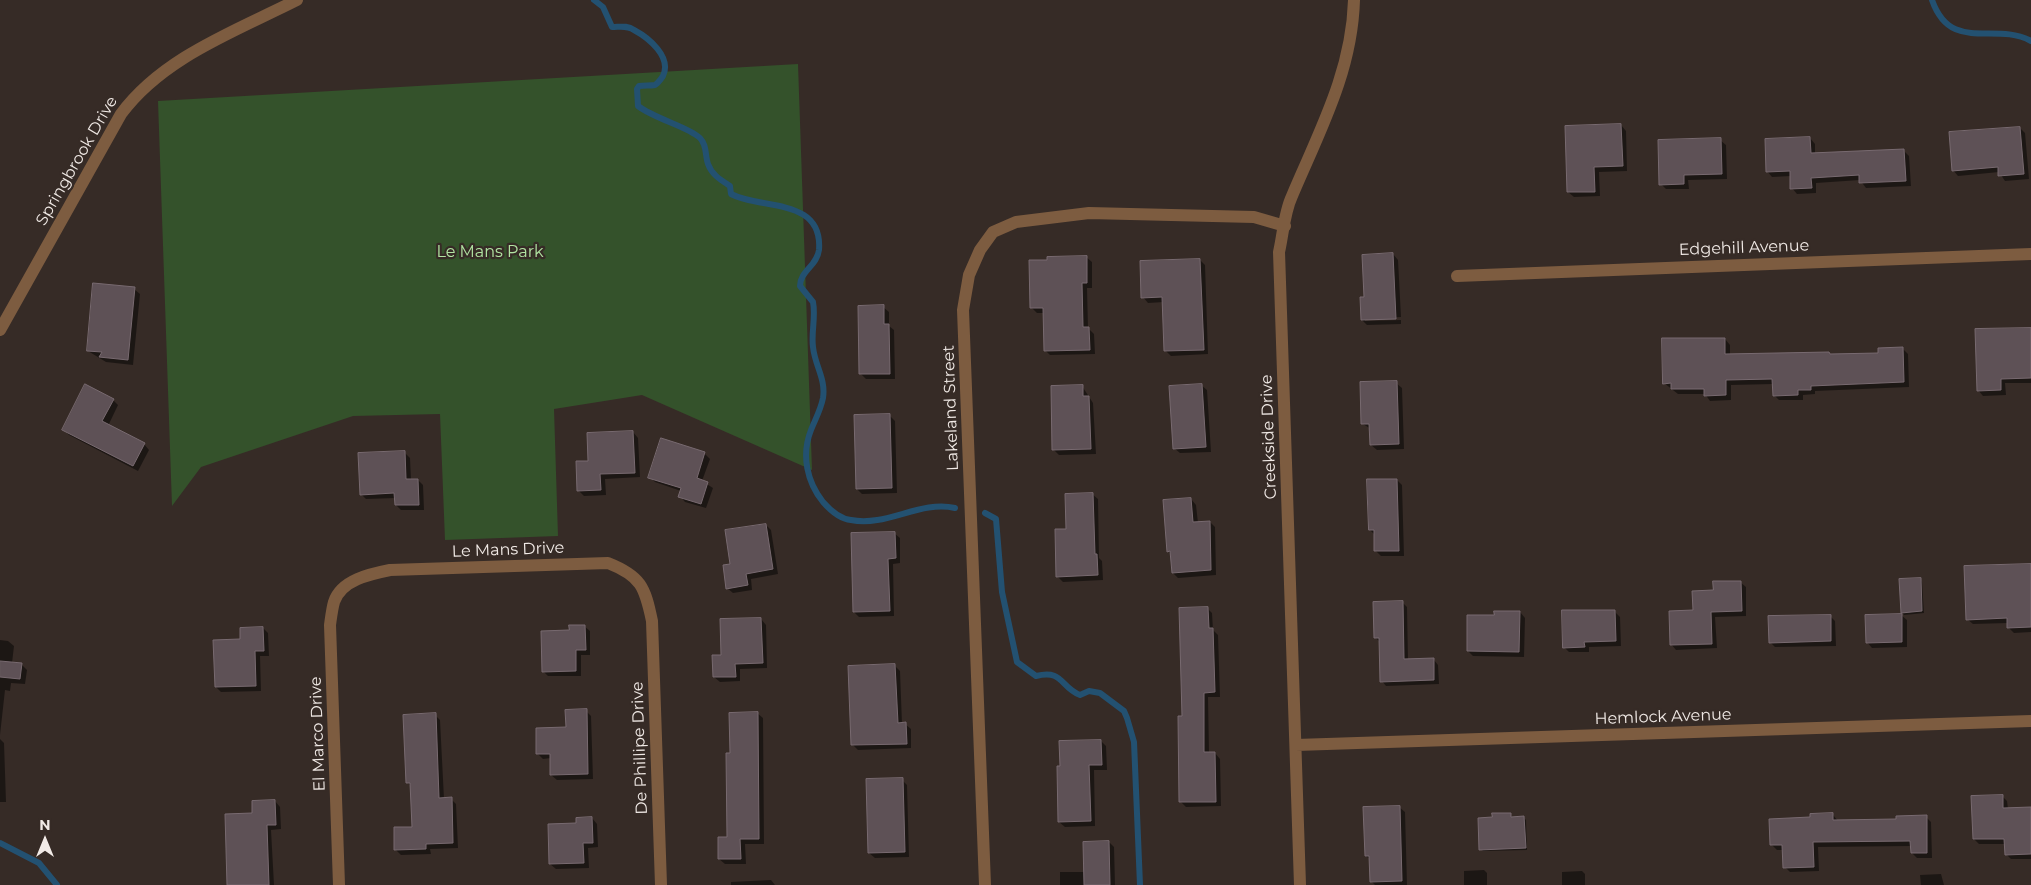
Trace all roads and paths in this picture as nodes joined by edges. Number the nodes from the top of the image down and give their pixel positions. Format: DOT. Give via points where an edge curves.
graph roads {
  1 [pos="297,0"];
  2 [pos="1354,0"];
  3 [pos="1285,226"];
  4 [pos="2031,254"];
  5 [pos="1458,276"];
  6 [pos="0,330"];
  7 [pos="345,586"];
  8 [pos="650,609"];
  9 [pos="2031,721"];
  10 [pos="1296,745"];
  11 [pos="339,885"];
  12 [pos="661,885"];
  13 [pos="985,885"];
  14 [pos="1300,885"];
  1 -- 6 [label="street, Springbrook Drive" via="178,60 130,101"];
  2 -- 3 [label="street, Creekside Drive" via="1353,27 1343,75 1291,198"];
  3 -- 10 [label="street, Creekside Drive" via="1279,252"];
  3 -- 13 [label="street, Lakeland Street" via="1254,217 1081,214 1016,222 993,232 980,250 969,275 963,310"];
  4 -- 5 [label="street, Edgehill Avenue"];
  7 -- 8 [label="street, Le Mans Drive" via="365,575 390,570 608,563 629,571 641,585"];
  7 -- 11 [label="street, El Marco Drive" via="334,600 330,625"];
  8 -- 12 [label="street, De Phillipe Drive"];
  9 -- 10 [label="street, Hemlock Avenue"];
  10 -- 14 [label="street, Creekside Drive"];
}
